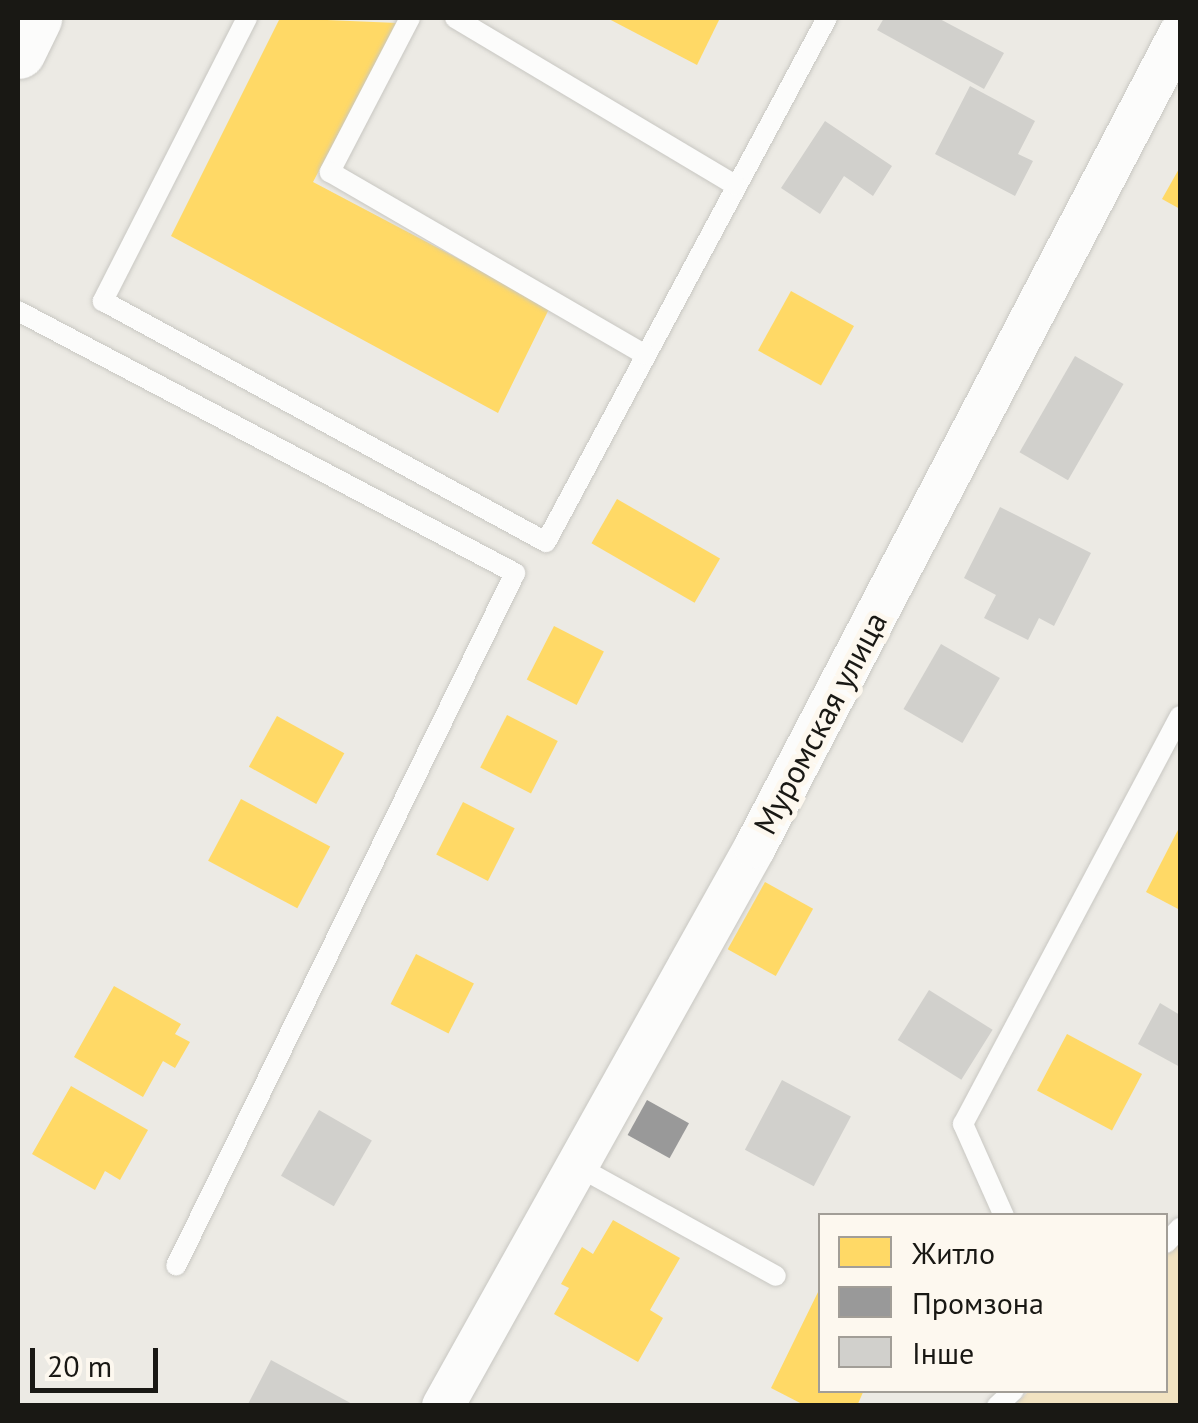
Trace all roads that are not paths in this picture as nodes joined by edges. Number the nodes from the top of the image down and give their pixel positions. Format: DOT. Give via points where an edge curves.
graph roads {
  1 [pos="34,18"];
  2 [pos="247,18"];
  3 [pos="410,18"];
  4 [pos="455,18"];
  5 [pos="826,18"];
  6 [pos="1180,33"];
  7 [pos="18,50"];
  8 [pos="735,186"];
  9 [pos="18,311"];
  10 [pos="644,354"];
  11 [pos="1180,716"];
  12 [pos="577,1166"];
  13 [pos="1003,1213"];
  14 [pos="176,1266"];
  15 [pos="776,1276"];
  16 [pos="443,1406"];
  1 -- 7 [label="main road"];
  2 -- 10 [label="lane" via="104,301 546,542"];
  3 -- 10 [label="lane" via="330,172"];
  4 -- 8 [label="lane"];
  5 -- 8 [label="lane"];
  6 -- 12 [label="street, Муромская улица" via="755,847"];
  8 -- 10 [label="lane"];
  9 -- 14 [label="lane" via="515,574"];
  11 -- 13 [label="lane" via="964,1124"];
  12 -- 15 [label="lane"];
  12 -- 16 [label="street, Муромская улица"];
}
